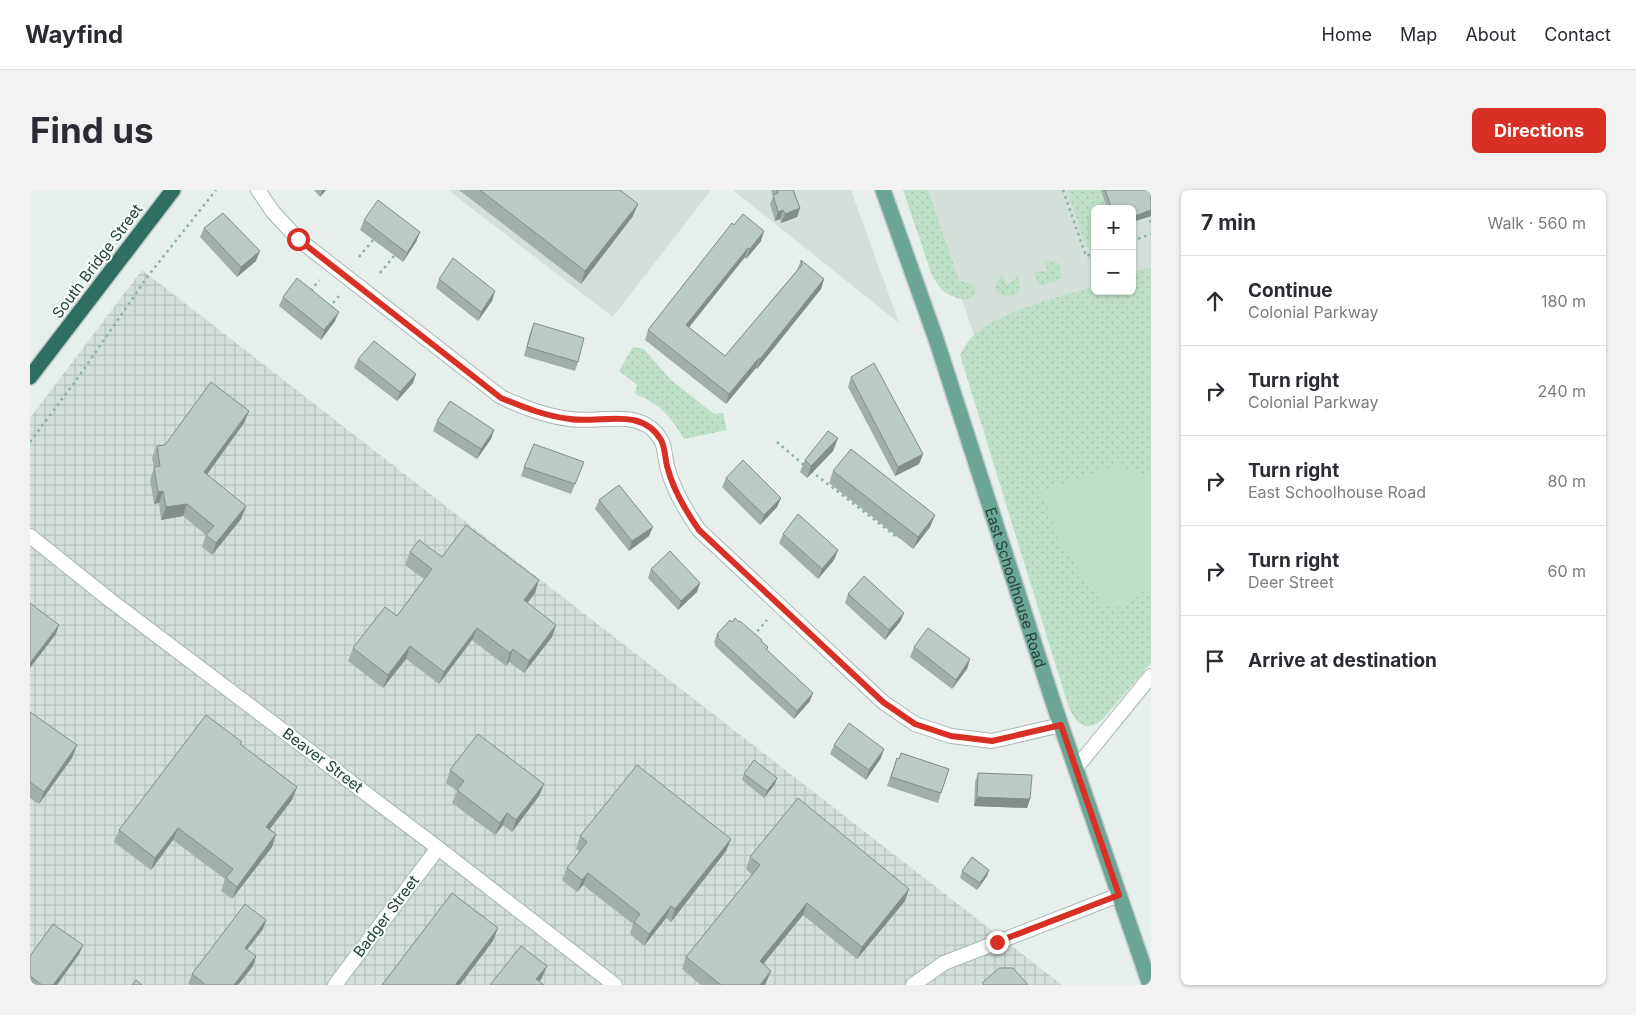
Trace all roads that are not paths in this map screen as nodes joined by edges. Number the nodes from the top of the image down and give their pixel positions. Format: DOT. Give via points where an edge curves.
graph roads {
  1 [pos="173,190"];
  2 [pos="258,190"];
  3 [pos="883,190"];
  4 [pos="30,377"];
  5 [pos="30,536"];
  6 [pos="1151,676"];
  7 [pos="1061,725"];
  8 [pos="1076,768"];
  9 [pos="438,848"];
  10 [pos="1119,895"];
  11 [pos="335,985"];
  12 [pos="616,985"];
  13 [pos="913,985"];
  14 [pos="1150,985"];
  1 -- 4 [label="highway, South Bridge Street"];
  2 -- 7 [label="street" via="298,239 501,398 533,411 571,420 635,419 651,427 662,441 678,497 699,530 883,702 915,724 951,736 992,741"];
  3 -- 7 [label="main road, East Schoolhouse Road" via="936,339"];
  5 -- 9 [label="street, Beaver Street"];
  6 -- 8 [label="street"];
  7 -- 8 [label="main road, East Schoolhouse Road"];
  8 -- 10 [label="main road, East Schoolhouse Road"];
  9 -- 11 [label="street, Badger Street"];
  9 -- 12 [label="street, Beaver Street"];
  10 -- 13 [label="street" via="944,963"];
  10 -- 14 [label="main road, East Schoolhouse Road"];
}
